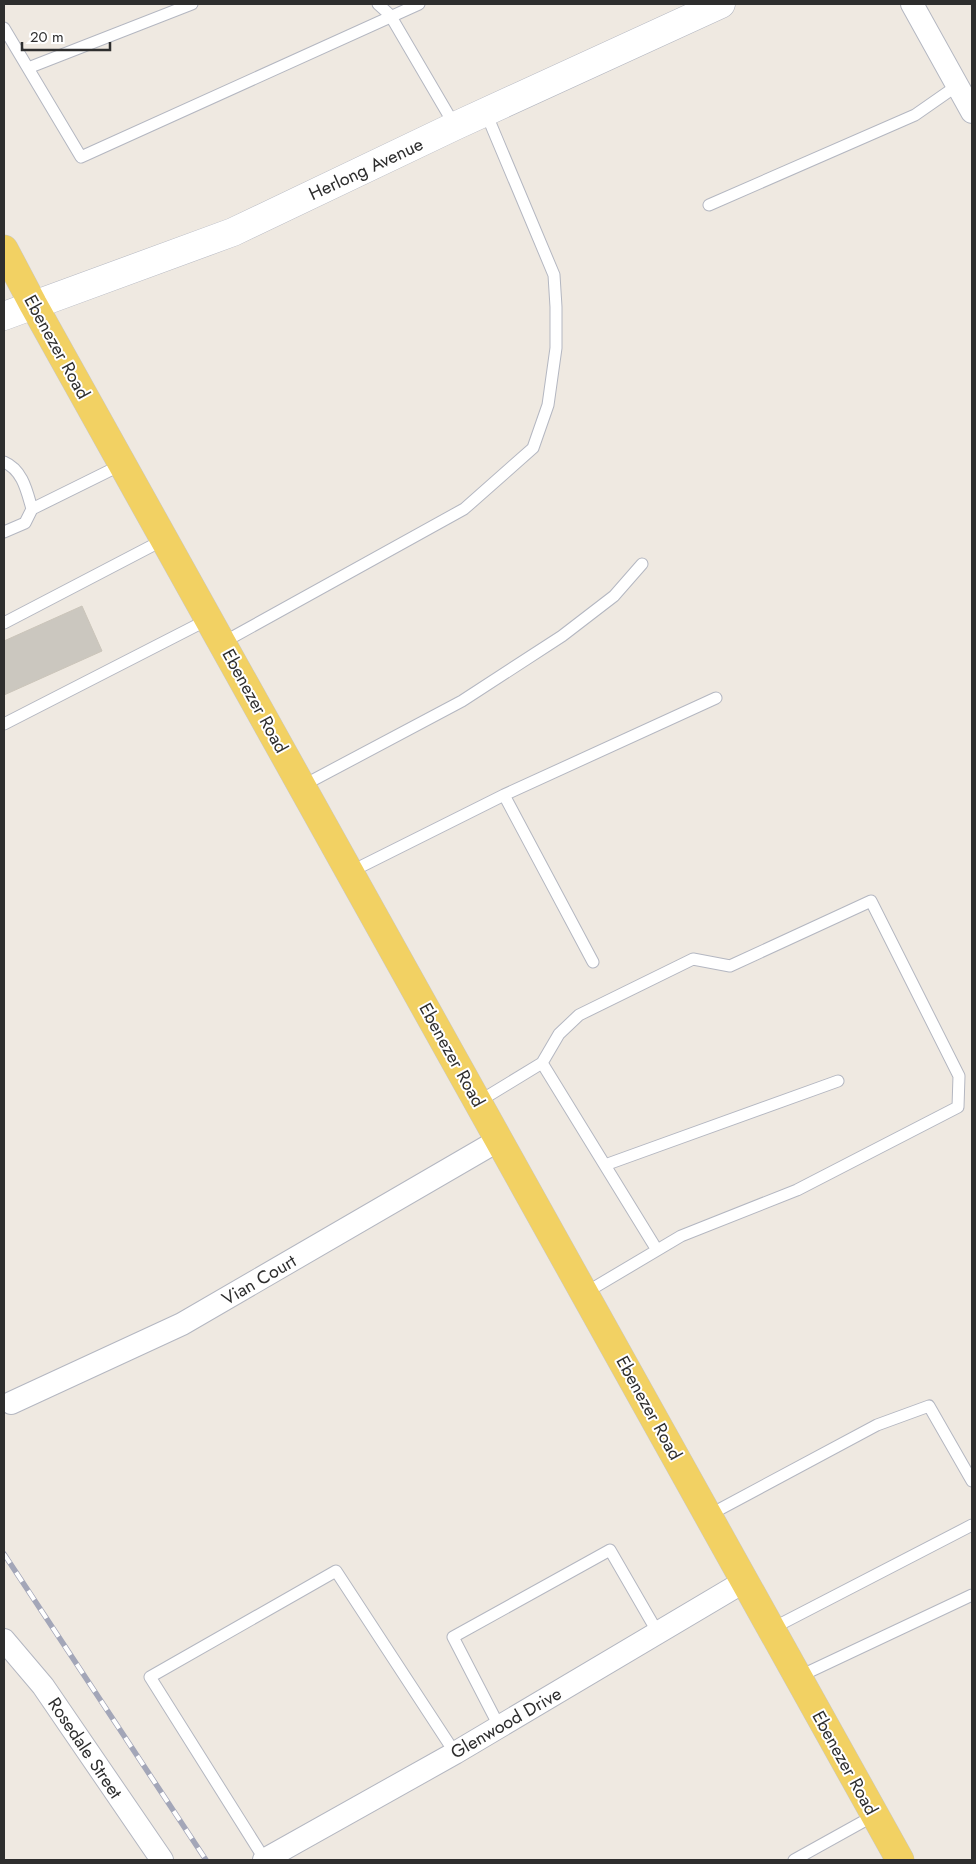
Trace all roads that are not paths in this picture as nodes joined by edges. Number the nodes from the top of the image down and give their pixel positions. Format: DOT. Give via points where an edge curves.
graph roads {
  1 [pos="192,4"];
  2 [pos="378,4"];
  3 [pos="419,4"];
  4 [pos="721,4"];
  5 [pos="912,4"];
  6 [pos="390,15"];
  7 [pos="4,28"];
  8 [pos="28,68"];
  9 [pos="958,86"];
  10 [pos="972,112"];
  11 [pos="486,113"];
  12 [pos="455,126"];
  13 [pos="709,204"];
  14 [pos="4,249"];
  15 [pos="33,304"];
  16 [pos="4,316"];
  17 [pos="4,462"];
  18 [pos="123,464"];
  19 [pos="32,509"];
  20 [pos="4,532"];
  21 [pos="164,539"];
  22 [pos="642,564"];
  23 [pos="209,619"];
  24 [pos="4,623"];
  25 [pos="222,642"];
  26 [pos="716,698"];
  27 [pos="4,724"];
  28 [pos="302,786"];
  29 [pos="504,795"];
  30 [pos="350,872"];
  31 [pos="593,962"];
  32 [pos="542,1063"];
  33 [pos="838,1081"];
  34 [pos="478,1102"];
  35 [pos="499,1140"];
  36 [pos="605,1165"];
  37 [pos="657,1250"];
  38 [pos="585,1293"];
  39 [pos="11,1404"];
  40 [pos="972,1481"];
  41 [pos="709,1515"];
  42 [pos="972,1526"];
  43 [pos="745,1581"];
  44 [pos="972,1595"];
  45 [pos="771,1629"];
  46 [pos="658,1633"];
  47 [pos="4,1640"];
  48 [pos="798,1677"];
  49 [pos="499,1726"];
  50 [pos="455,1753"];
  51 [pos="874,1815"];
  52 [pos="162,1860"];
  53 [pos="265,1860"];
  54 [pos="794,1860"];
  55 [pos="900,1860"];
  1 -- 8 [label="lane"];
  2 -- 6 [label="lane"];
  3 -- 6 [label="lane"];
  4 -- 11 [label="street, Herlong Avenue"];
  5 -- 9 [label="street"];
  6 -- 8 [label="lane" via="81,157"];
  6 -- 12 [label="lane"];
  7 -- 8 [label="lane"];
  9 -- 10 [label="street"];
  9 -- 13 [label="lane" via="915,115"];
  11 -- 12 [label="street, Herlong Avenue"];
  11 -- 25 [label="lane" via="554,275 556,348 548,404 533,448 464,509"];
  12 -- 15 [label="street, Herlong Avenue" via="233,232"];
  14 -- 15 [label="main road, Ebenezer Road"];
  15 -- 16 [label="street, Herlong Avenue"];
  15 -- 18 [label="main road, Ebenezer Road"];
  17 -- 19 [label="lane" via="10,464 24,481"];
  18 -- 19 [label="lane"];
  18 -- 21 [label="main road, Ebenezer Road"];
  19 -- 20 [label="lane" via="25,522"];
  21 -- 23 [label="main road, Ebenezer Road"];
  21 -- 24 [label="lane"];
  22 -- 28 [label="lane" via="614,596 562,636 462,701"];
  23 -- 25 [label="main road, Ebenezer Road"];
  23 -- 27 [label="lane"];
  25 -- 28 [label="main road, Ebenezer Road"];
  26 -- 29 [label="lane"];
  28 -- 30 [label="main road, Ebenezer Road"];
  29 -- 30 [label="lane"];
  29 -- 31 [label="lane"];
  30 -- 34 [label="main road, Ebenezer Road"];
  32 -- 34 [label="lane"];
  32 -- 36 [label="lane"];
  32 -- 37 [label="lane" via="559,1034 579,1015 658,976 693,959 730,966 871,901 959,1076 958,1107 797,1190 681,1236"];
  33 -- 36 [label="lane"];
  34 -- 35 [label="main road, Ebenezer Road"];
  35 -- 38 [label="main road, Ebenezer Road"];
  35 -- 39 [label="street, Vian Court" via="182,1324"];
  36 -- 37 [label="lane"];
  37 -- 38 [label="lane"];
  38 -- 41 [label="main road, Ebenezer Road"];
  40 -- 41 [label="lane" via="929,1406 877,1425"];
  41 -- 43 [label="main road, Ebenezer Road"];
  42 -- 45 [label="lane"];
  43 -- 45 [label="main road, Ebenezer Road"];
  43 -- 46 [label="street, Glenwood Drive"];
  44 -- 48 [label="lane"];
  45 -- 48 [label="main road, Ebenezer Road"];
  46 -- 49 [label="street, Glenwood Drive"];
  46 -- 49 [label="lane" via="610,1550 453,1637"];
  47 -- 52 [label="street, Rosedale Street" via="43,1686"];
  48 -- 51 [label="main road, Ebenezer Road"];
  49 -- 50 [label="street, Glenwood Drive"];
  50 -- 53 [label="street, Glenwood Drive"];
  50 -- 53 [label="lane" via="336,1571 150,1677"];
  51 -- 54 [label="lane"];
  51 -- 55 [label="main road, Ebenezer Road"];
}
